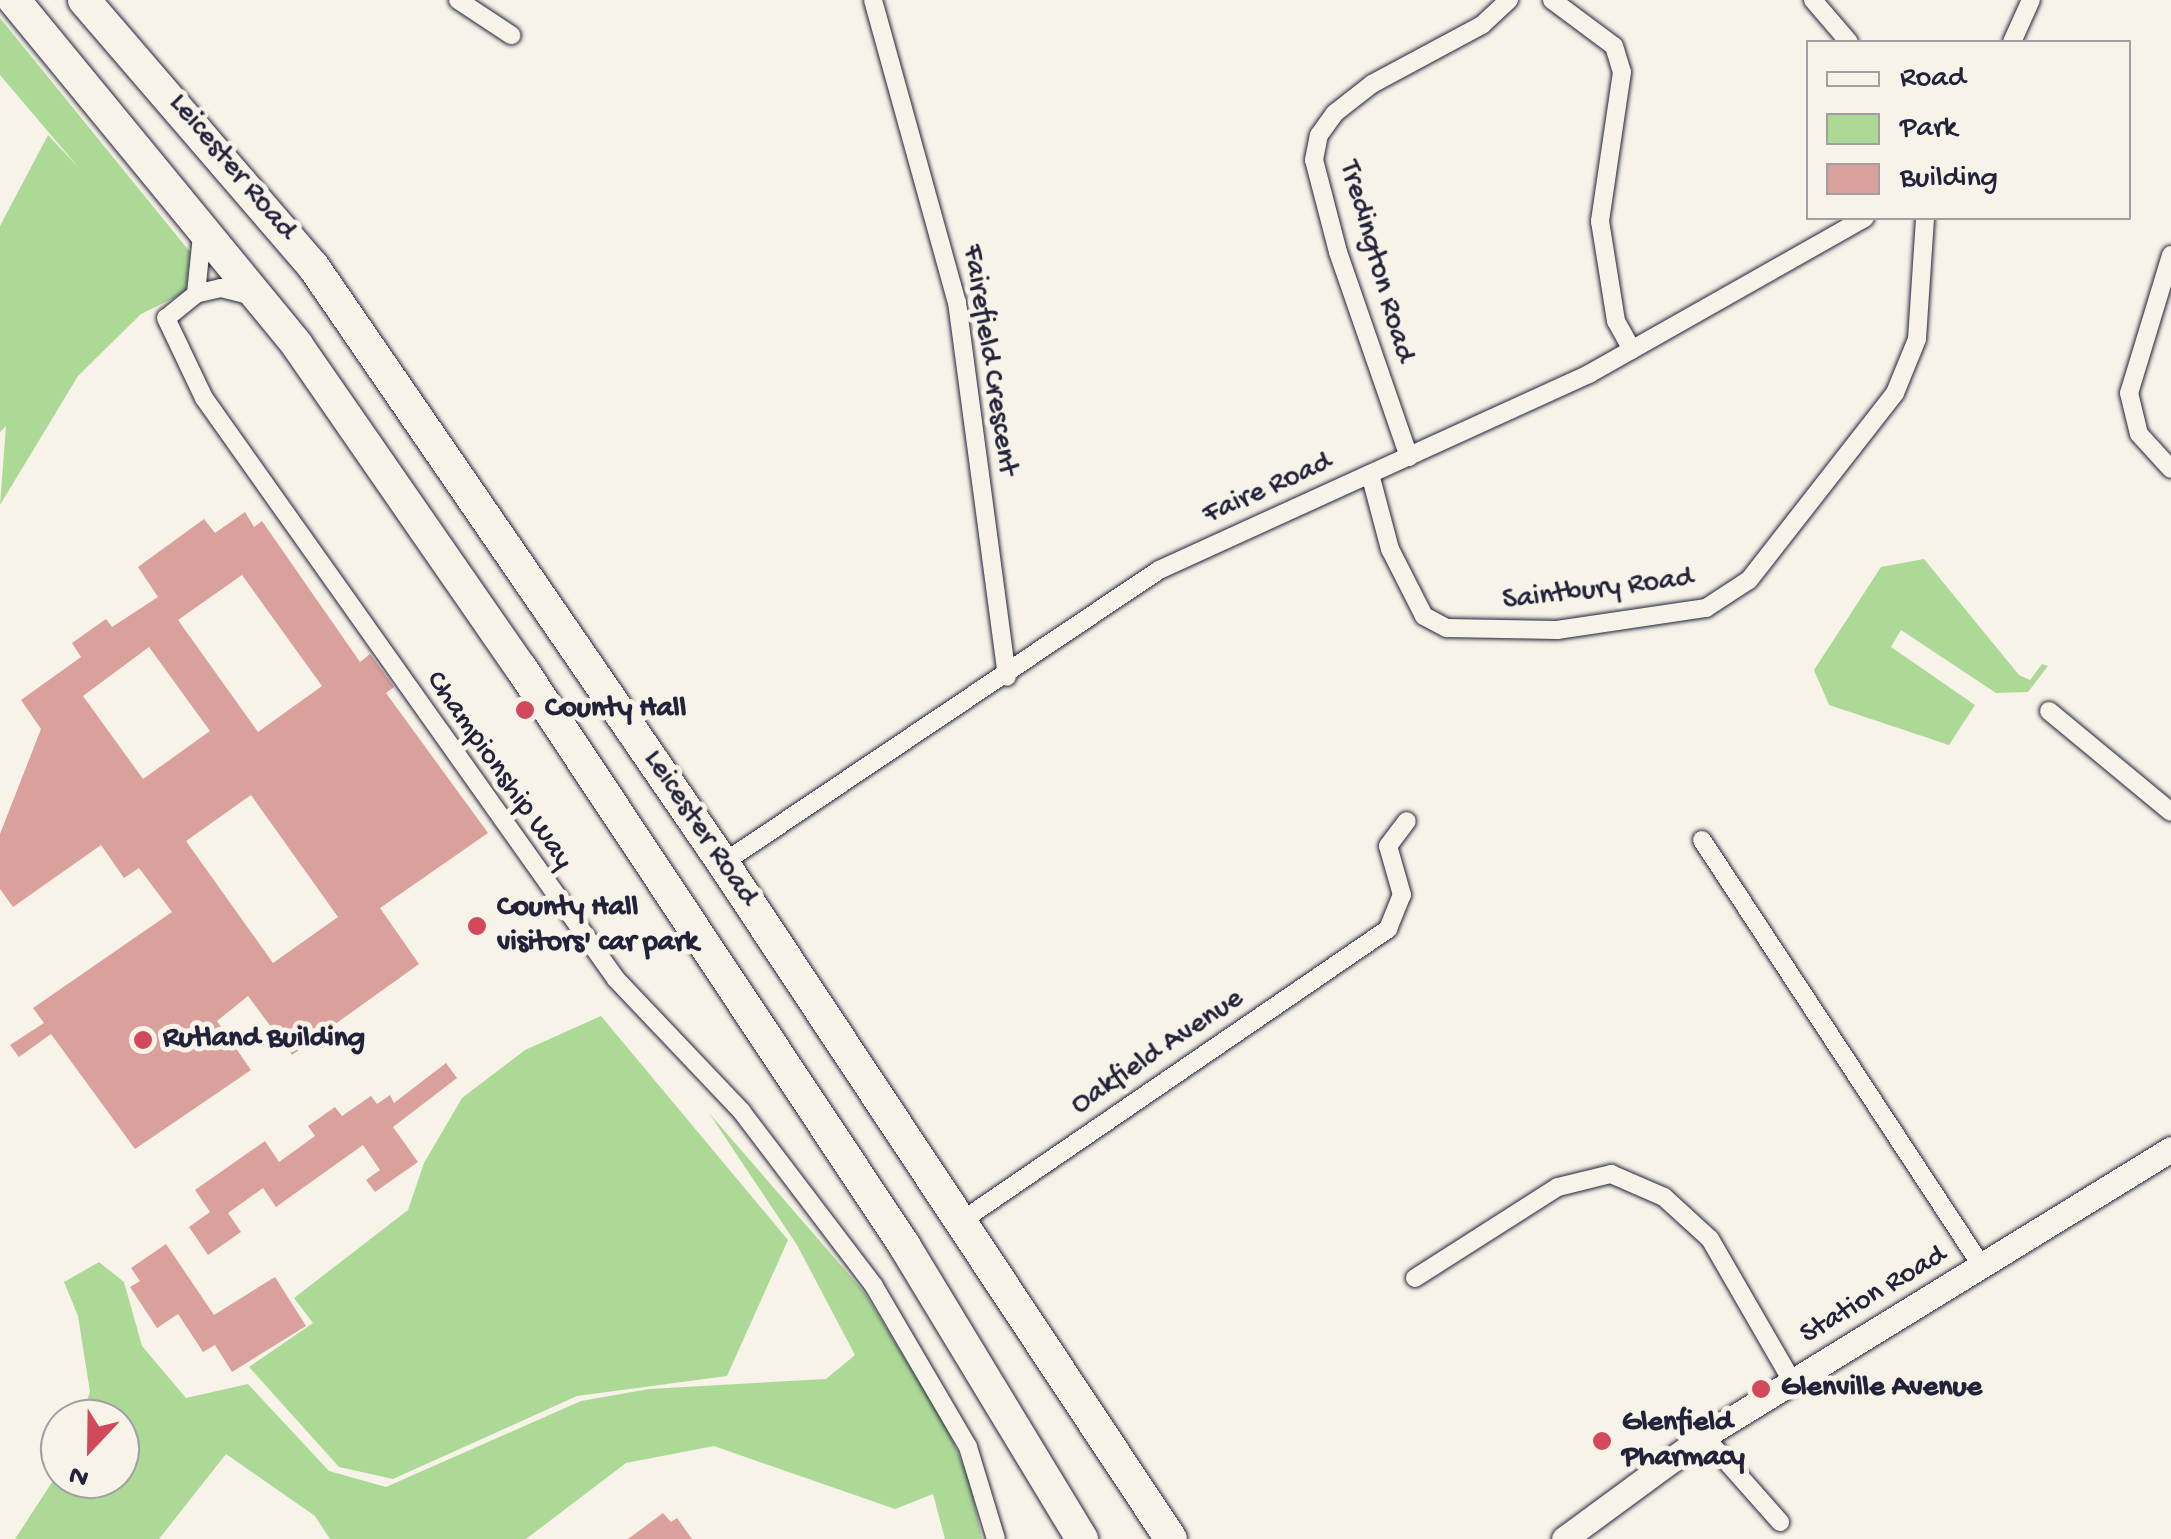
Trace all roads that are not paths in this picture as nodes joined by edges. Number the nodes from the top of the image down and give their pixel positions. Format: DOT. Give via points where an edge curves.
graph roads {
  1 [pos="14,0"];
  2 [pos="84,0"];
  3 [pos="458,0"];
  4 [pos="873,0"];
  5 [pos="1509,0"];
  6 [pos="1552,0"];
  7 [pos="1813,0"];
  8 [pos="2032,0"];
  9 [pos="510,35"];
  10 [pos="1847,40"];
  11 [pos="2013,40"];
  12 [pos="1862,220"];
  13 [pos="1926,220"];
  14 [pos="202,226"];
  15 [pos="2171,255"];
  16 [pos="196,294"];
  17 [pos="263,298"];
  18 [pos="1632,350"];
  19 [pos="1409,456"];
  20 [pos="2171,469"];
  21 [pos="1370,474"];
  22 [pos="1007,676"];
  23 [pos="2049,710"];
  24 [pos="2171,812"];
  25 [pos="1407,821"];
  26 [pos="1702,840"];
  27 [pos="723,863"];
  28 [pos="2171,1149"];
  29 [pos="960,1222"];
  30 [pos="1983,1268"];
  31 [pos="1415,1278"];
  32 [pos="1793,1383"];
  33 [pos="1704,1436"];
  34 [pos="1780,1522"];
  35 [pos="996,1539"];
  36 [pos="1082,1539"];
  37 [pos="1171,1539"];
  38 [pos="1564,1539"];
  1 -- 14 [label="highway, Leicester Road"];
  2 -- 27 [label="highway, Leicester Road" via="312,266"];
  3 -- 9 [label="street"];
  4 -- 22 [label="street, Fairefield Crescent" via="956,302"];
  5 -- 19 [label="street, Tredington Road" via="1482,25 1372,84 1335,112 1319,135 1314,160 1338,252"];
  6 -- 18 [label="street" via="1614,46 1622,72 1600,222 1616,321"];
  7 -- 10 [label="street"];
  8 -- 11 [label="street"];
  12 -- 18 [label="street, Faire Road"];
  13 -- 21 [label="street, Saintbury Road" via="1917,339 1895,393 1749,580 1706,608 1557,630 1447,628 1424,616 1390,549"];
  14 -- 16 [label="street"];
  14 -- 17 [label="highway, Leicester Road"];
  15 -- 20 [label="street" via="2129,393 2140,434"];
  16 -- 17 [label="street" via="221,288"];
  16 -- 35 [label="street, Championship Way" via="166,318 204,398 616,980 742,1112 874,1286 968,1447"];
  17 -- 36 [label="highway, Leicester Road" via="762,1029 904,1245"];
  18 -- 19 [label="street, Faire Road"];
  19 -- 21 [label="street, Faire Road"];
  21 -- 22 [label="street, Faire Road" via="1160,570"];
  22 -- 27 [label="street, Faire Road"];
  23 -- 24 [label="street"];
  25 -- 29 [label="street, Oakfield Avenue" via="1388,846 1402,894 1388,930"];
  26 -- 30 [label="street"];
  27 -- 29 [label="highway, Leicester Road"];
  28 -- 30 [label="street, Station Road"];
  29 -- 37 [label="highway, Leicester Road"];
  30 -- 32 [label="street, Station Road"];
  31 -- 32 [label="street" via="1558,1187 1612,1174 1664,1197 1710,1239"];
  32 -- 33 [label="street, Station Road"];
  33 -- 34 [label="street"];
  33 -- 38 [label="street, Station Road"];
}
